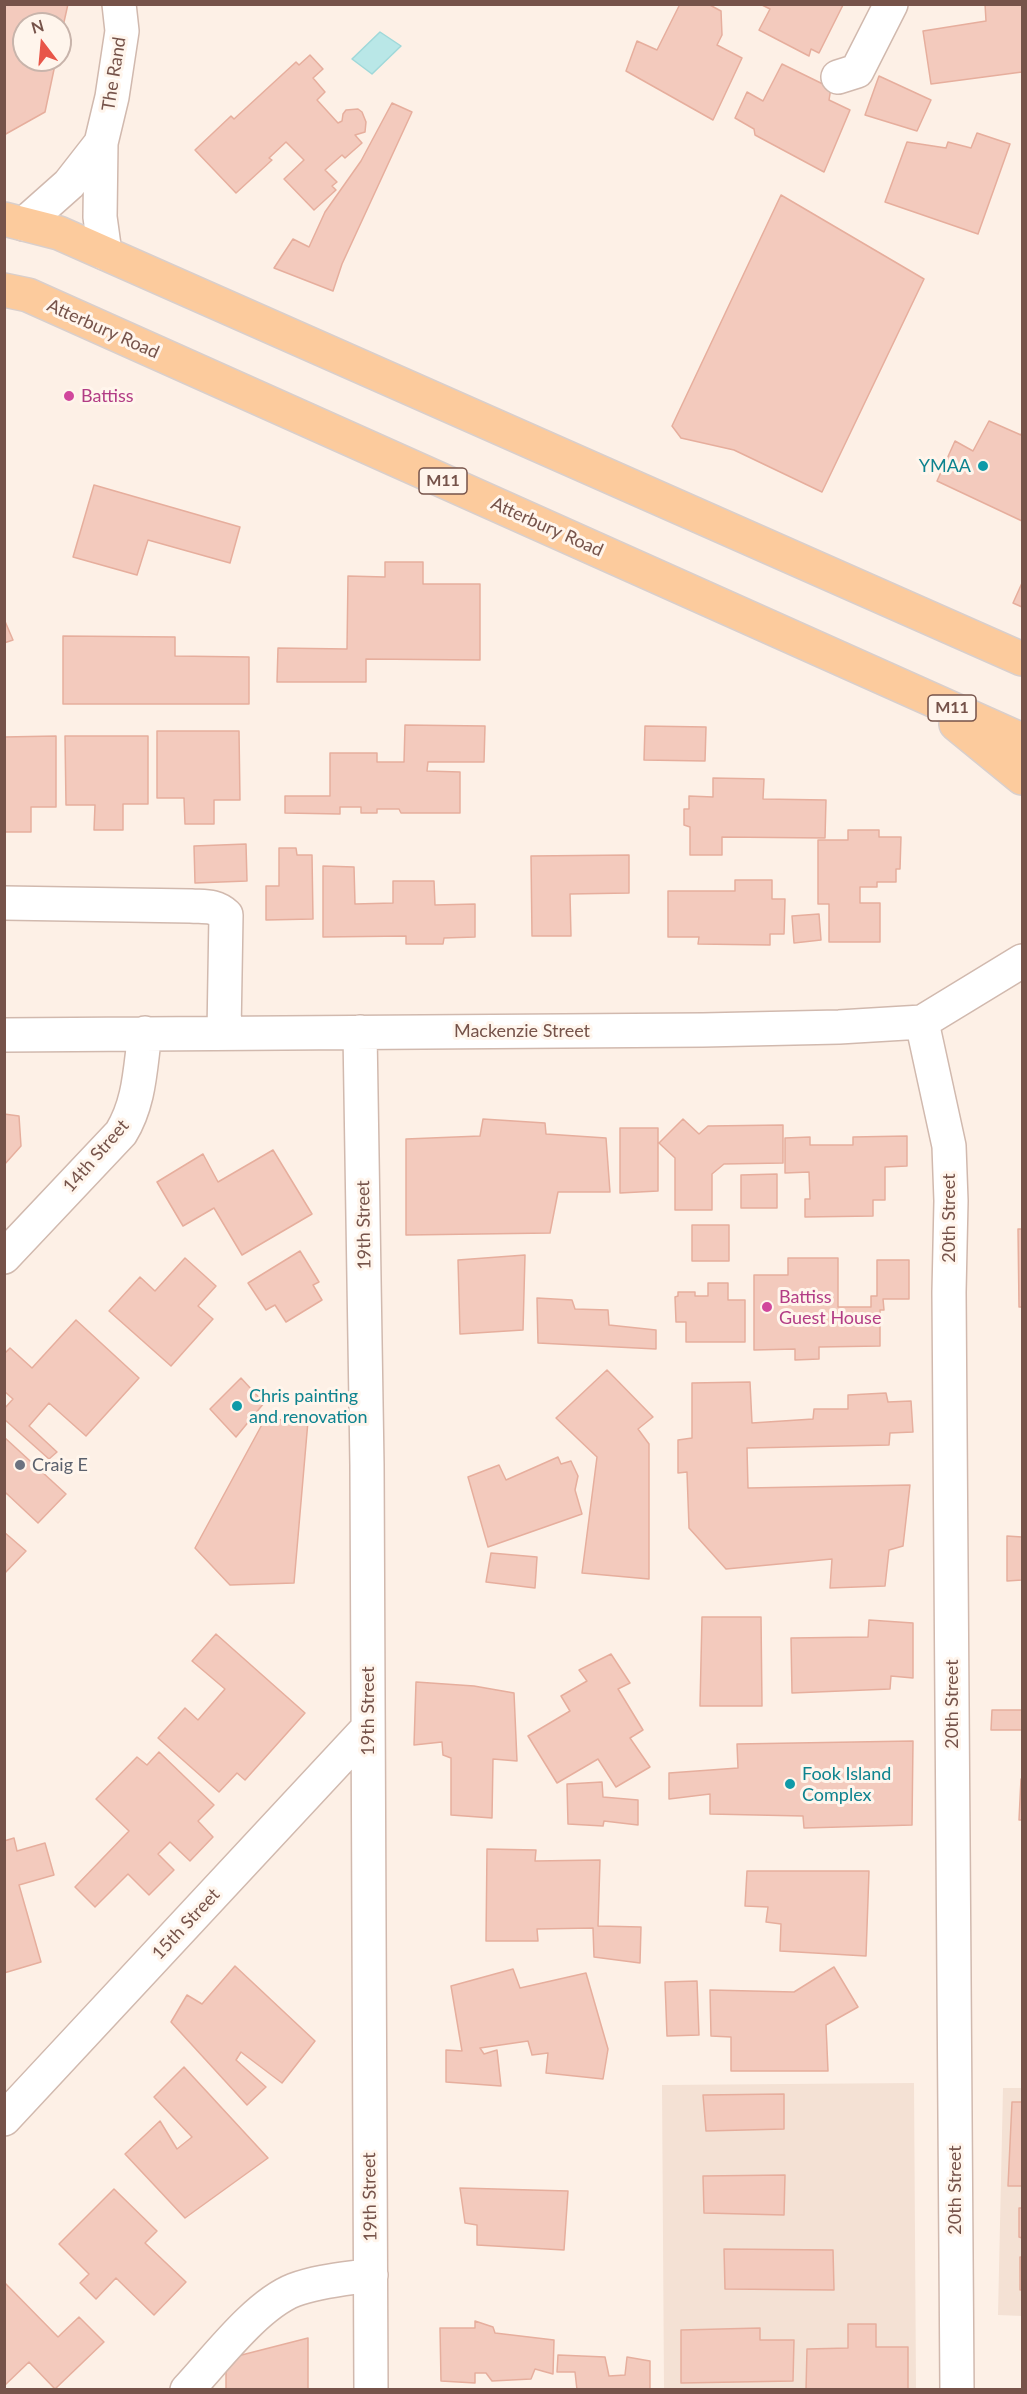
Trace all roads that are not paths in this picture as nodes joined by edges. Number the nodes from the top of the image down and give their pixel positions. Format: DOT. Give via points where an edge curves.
graph roads {
  1 [pos="119,4"];
  2 [pos="891,4"];
  3 [pos="838,77"];
  4 [pos="101,143"];
  5 [pos="14,222"];
  6 [pos="105,253"];
  7 [pos="4,290"];
  8 [pos="1023,659"];
  9 [pos="881,676"];
  10 [pos="1023,740"];
  11 [pos="1023,778"];
  12 [pos="4,903"];
  13 [pos="1023,961"];
  14 [pos="922,1022"];
  15 [pos="360,1032"];
  16 [pos="145,1033"];
  17 [pos="224,1033"];
  18 [pos="4,1035"];
  19 [pos="4,1257"];
  20 [pos="368,1728"];
  21 [pos="4,2119"];
  22 [pos="371,2275"];
  23 [pos="190,2388"];
  24 [pos="371,2390"];
  25 [pos="957,2390"];
  1 -- 4 [label="street, The Rand" via="122,31"];
  2 -- 3 [label="street" via="857,70"];
  4 -- 5 [label="street, The Rand" via="69,184"];
  4 -- 6 [label="street, The Rand" via="100,217"];
  5 -- 6 [label="main road" via="59,233"];
  6 -- 8 [label="main road"];
  7 -- 9 [label="main road, Atterbury Road / M11" via="39,300"];
  9 -- 10 [label="main road, Atterbury Road / M11"];
  9 -- 11 [label="main road" via="968,732"];
  12 -- 17 [label="street" via="191,906 220,910 226,915"];
  13 -- 14 [label="street, Mackenzie Street"];
  14 -- 15 [label="street, Mackenzie Street" via="703,1030"];
  14 -- 25 [label="street, 20th Street" via="946,1131 951,1201"];
  15 -- 17 [label="street, Mackenzie Street"];
  15 -- 20 [label="street, 19th Street"];
  16 -- 17 [label="street, Mackenzie Street"];
  16 -- 18 [label="street, Mackenzie Street"];
  16 -- 19 [label="street, 14th Street" via="137,1098 121,1133"];
  20 -- 21 [label="street, 15th Street"];
  20 -- 22 [label="street, 19th Street"];
  22 -- 23 [label="street" via="314,2284 275,2299"];
  22 -- 24 [label="street, 19th Street"];
}
